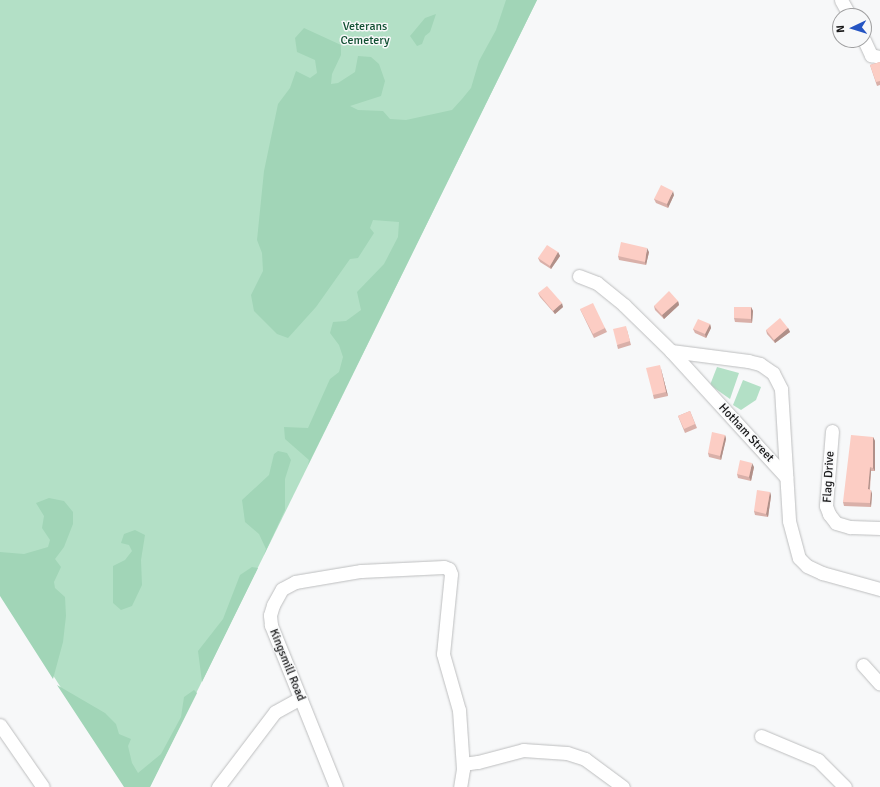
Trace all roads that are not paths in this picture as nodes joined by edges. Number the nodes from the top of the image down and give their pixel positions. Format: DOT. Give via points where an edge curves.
graph roads {
  1 [pos="868,48"];
  2 [pos="880,57"];
  3 [pos="579,276"];
  4 [pos="671,350"];
  5 [pos="832,431"];
  6 [pos="786,477"];
  7 [pos="880,528"];
  8 [pos="880,589"];
  9 [pos="863,666"];
  10 [pos="880,684"];
  11 [pos="300,698"];
  12 [pos="0,725"];
  13 [pos="761,736"];
  14 [pos="462,764"];
  15 [pos="42,787"];
  16 [pos="218,787"];
  17 [pos="336,787"];
  18 [pos="460,787"];
  19 [pos="624,787"];
  20 [pos="845,787"];
  1 -- 2 [label="street" via="871,54"];
  3 -- 4 [label="street, Hotham Street" via="597,283"];
  4 -- 6 [label="street, Hotham Street"];
  4 -- 6 [label="street" via="748,361 760,364 773,373 781,389"];
  5 -- 7 [label="street, Flag Drive" via="826,506 829,514 836,523 850,527"];
  6 -- 8 [label="street" via="789,521 799,558 822,573"];
  9 -- 10 [label="street"];
  11 -- 14 [label="street, Kingsmill Road" via="270,620 271,610 282,589 295,582 356,572 444,567 449,569 451,574 444,654 457,698"];
  11 -- 16 [label="street" via="275,712"];
  11 -- 17 [label="street, Kingsmill Road"];
  12 -- 15 [label="street"];
  13 -- 20 [label="street" via="818,760"];
  14 -- 18 [label="street"];
  14 -- 19 [label="street" via="523,750 573,754 590,762"];
}
